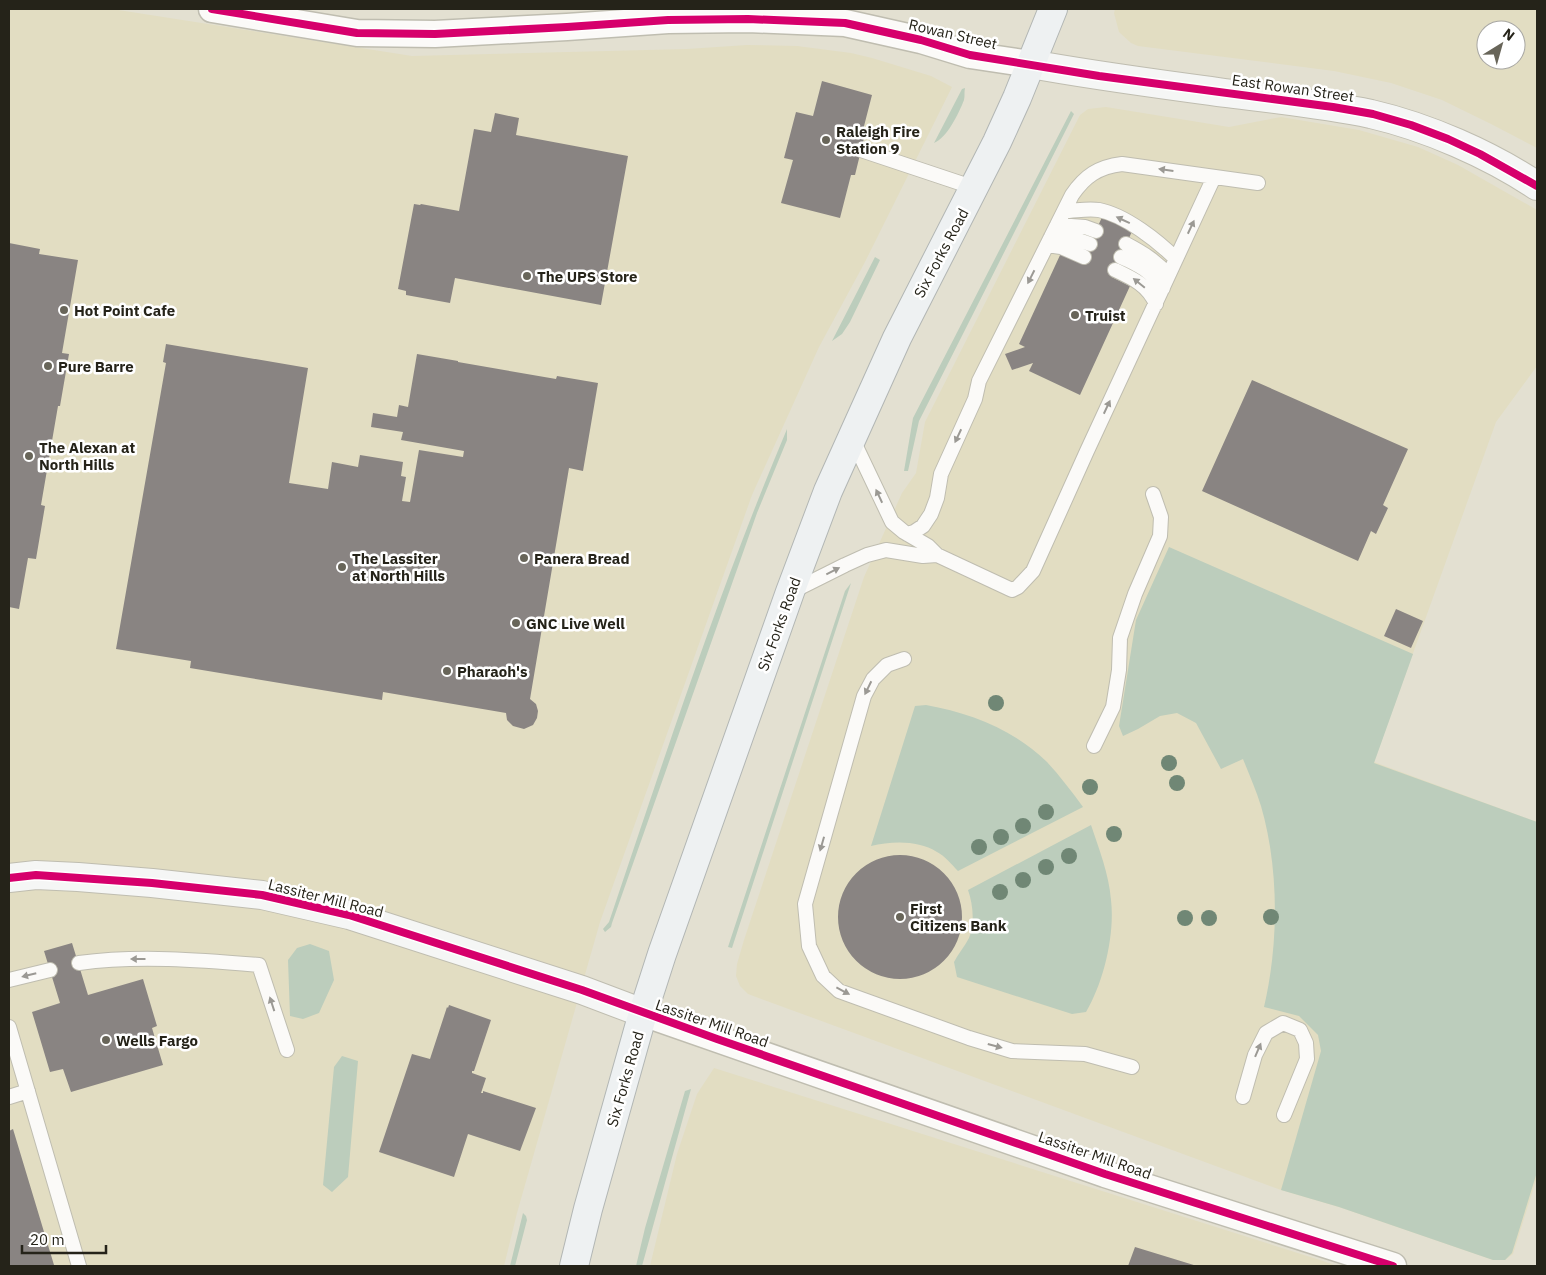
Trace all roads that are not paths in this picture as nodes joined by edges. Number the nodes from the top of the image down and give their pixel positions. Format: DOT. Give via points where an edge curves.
graph roads {
  1 [pos="212,9"];
  2 [pos="1053,9"];
  3 [pos="1031,64"];
  4 [pos="862,150"];
  5 [pos="1214,177"];
  6 [pos="1258,183"];
  7 [pos="1537,186"];
  8 [pos="975,188"];
  9 [pos="1064,211"];
  10 [pos="1096,231"];
  11 [pos="1052,236"];
  12 [pos="1087,250"];
  13 [pos="1176,259"];
  14 [pos="1165,282"];
  15 [pos="1156,304"];
  16 [pos="852,438"];
  17 [pos="1153,494"];
  18 [pos="907,534"];
  19 [pos="937,555"];
  20 [pos="790,592"];
  21 [pos="904,659"];
  22 [pos="1094,746"];
  23 [pos="9,878"];
  24 [pos="79,963"];
  25 [pos="50,970"];
  26 [pos="9,980"];
  27 [pos="643,1013"];
  28 [pos="9,1028"];
  29 [pos="287,1050"];
  30 [pos="1132,1067"];
  31 [pos="28,1091"];
  32 [pos="9,1096"];
  33 [pos="1243,1097"];
  34 [pos="1284,1115"];
  35 [pos="79,1266"];
  36 [pos="574,1266"];
  37 [pos="1393,1266"];
  1 -- 3 [label="street, Rowan Street" via="358,33 435,34 668,20 845,23 970,55"];
  2 -- 3 [label="main road, Six Forks Road"];
  3 -- 7 [label="main road, East Rowan Street" via="1372,114 1448,139"];
  3 -- 8 [label="main road, Six Forks Road"];
  4 -- 8 [label="lane"];
  5 -- 6 [label="lane"];
  5 -- 9 [label="lane, one-way" via="1122,164 1109,166 1080,184"];
  13 -- 5 [label="lane, one-way"];
  8 -- 16 [label="main road, Six Forks Road" via="897,338"];
  9 -- 11 [label="lane"];
  13 -- 9 [label="lane, one-way" via="1157,241 1108,213"];
  10 -- 11 [label="lane" via="1085,227"];
  11 -- 12 [label="lane" via="1072,238"];
  11 -- 18 [label="lane, one-way" via="979,381 975,399 941,474 931,514 923,526"];
  13 -- 14 [label="lane"];
  14 -- 15 [label="lane"];
  15 -- 14 [label="lane, one-way" via="1121,257"];
  19 -- 15 [label="lane, one-way" via="1012,590 1018,588 1033,571"];
  18 -- 16 [label="lane, one-way" via="892,522"];
  16 -- 20 [label="main road, Six Forks Road"];
  17 -- 22 [label="lane" via="1161,517 1160,536 1120,638 1120,670 1113,707"];
  18 -- 19 [label="lane"];
  20 -- 19 [label="lane, one-way" via="867,555 886,550"];
  20 -- 27 [label="main road, Six Forks Road"];
  21 -- 30 [label="lane, one-way" via="887,664 873,679 864,696 805,904 809,946 823,976 839,991 969,1038 1012,1050 1084,1054"];
  23 -- 27 [label="main road, Lassiter Mill Road" via="36,875 78,877 262,895 349,915 582,990"];
  29 -- 24 [label="lane, one-way" via="259,965 188,959 107,959"];
  25 -- 26 [label="lane, one-way"];
  27 -- 36 [label="main road, Six Forks Road"];
  27 -- 37 [label="street, Lassiter Mill Road" via="1105,1174"];
  28 -- 31 [label="lane"];
  31 -- 32 [label="lane"];
  31 -- 35 [label="lane"];
  33 -- 34 [label="lane, one-way" via="1255,1056 1266,1033 1283,1023 1300,1030 1306,1043 1307,1059"];
}
